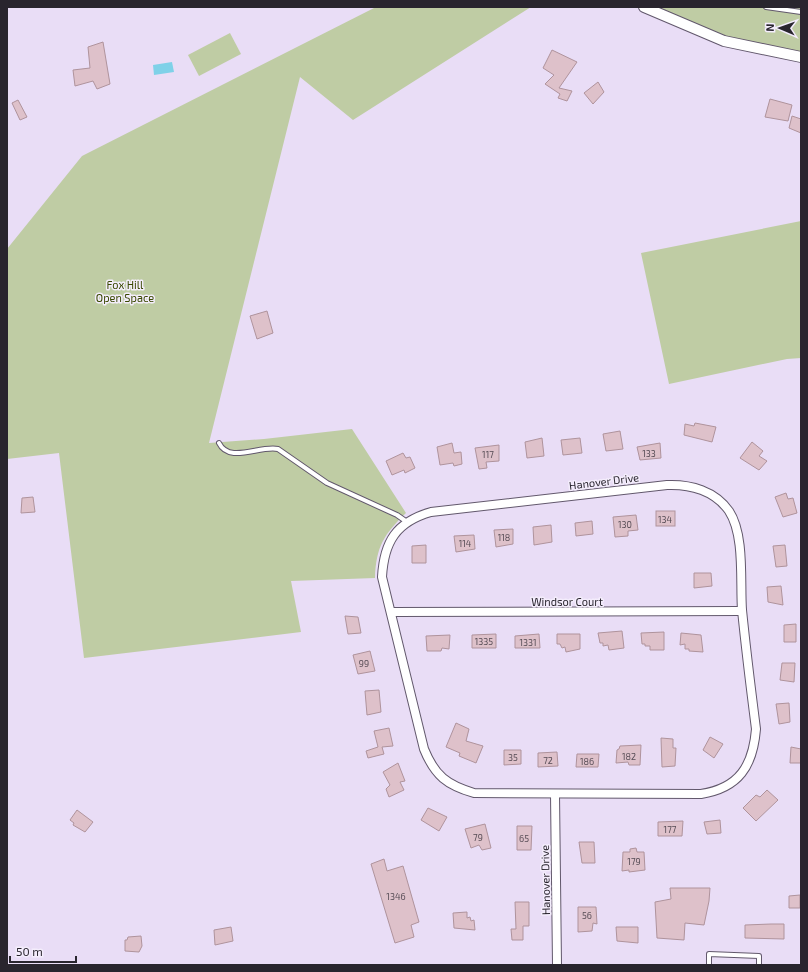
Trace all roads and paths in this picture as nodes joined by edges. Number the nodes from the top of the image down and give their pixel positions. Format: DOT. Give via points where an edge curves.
graph roads {
  1 [pos="644,7"];
  2 [pos="766,7"];
  3 [pos="801,12"];
  4 [pos="801,57"];
  5 [pos="219,443"];
  6 [pos="407,522"];
  7 [pos="742,611"];
  8 [pos="391,612"];
  9 [pos="556,794"];
  10 [pos="557,965"];
  11 [pos="709,965"];
  12 [pos="759,965"];
  1 -- 4 [label="street" via="724,41"];
  2 -- 3 [label="lane"];
  5 -- 6 [label="lane" via="221,448 231,453 278,449 327,483"];
  6 -- 7 [label="street, Hanover Drive" via="438,511 667,485 696,488 722,502 736,526"];
  6 -- 8 [label="street, Hanover Drive" via="394,534 383,560 382,577"];
  7 -- 8 [label="street, Windsor Court"];
  7 -- 9 [label="street, Hanover Drive" via="756,729 754,748 748,765 740,776 728,786 701,794"];
  8 -- 9 [label="street, Hanover Drive" via="424,749 430,765 440,777 450,785 474,793"];
  9 -- 10 [label="street, Hanover Drive"];
  11 -- 12 [label="lane" via="709,954 759,956"];
}
